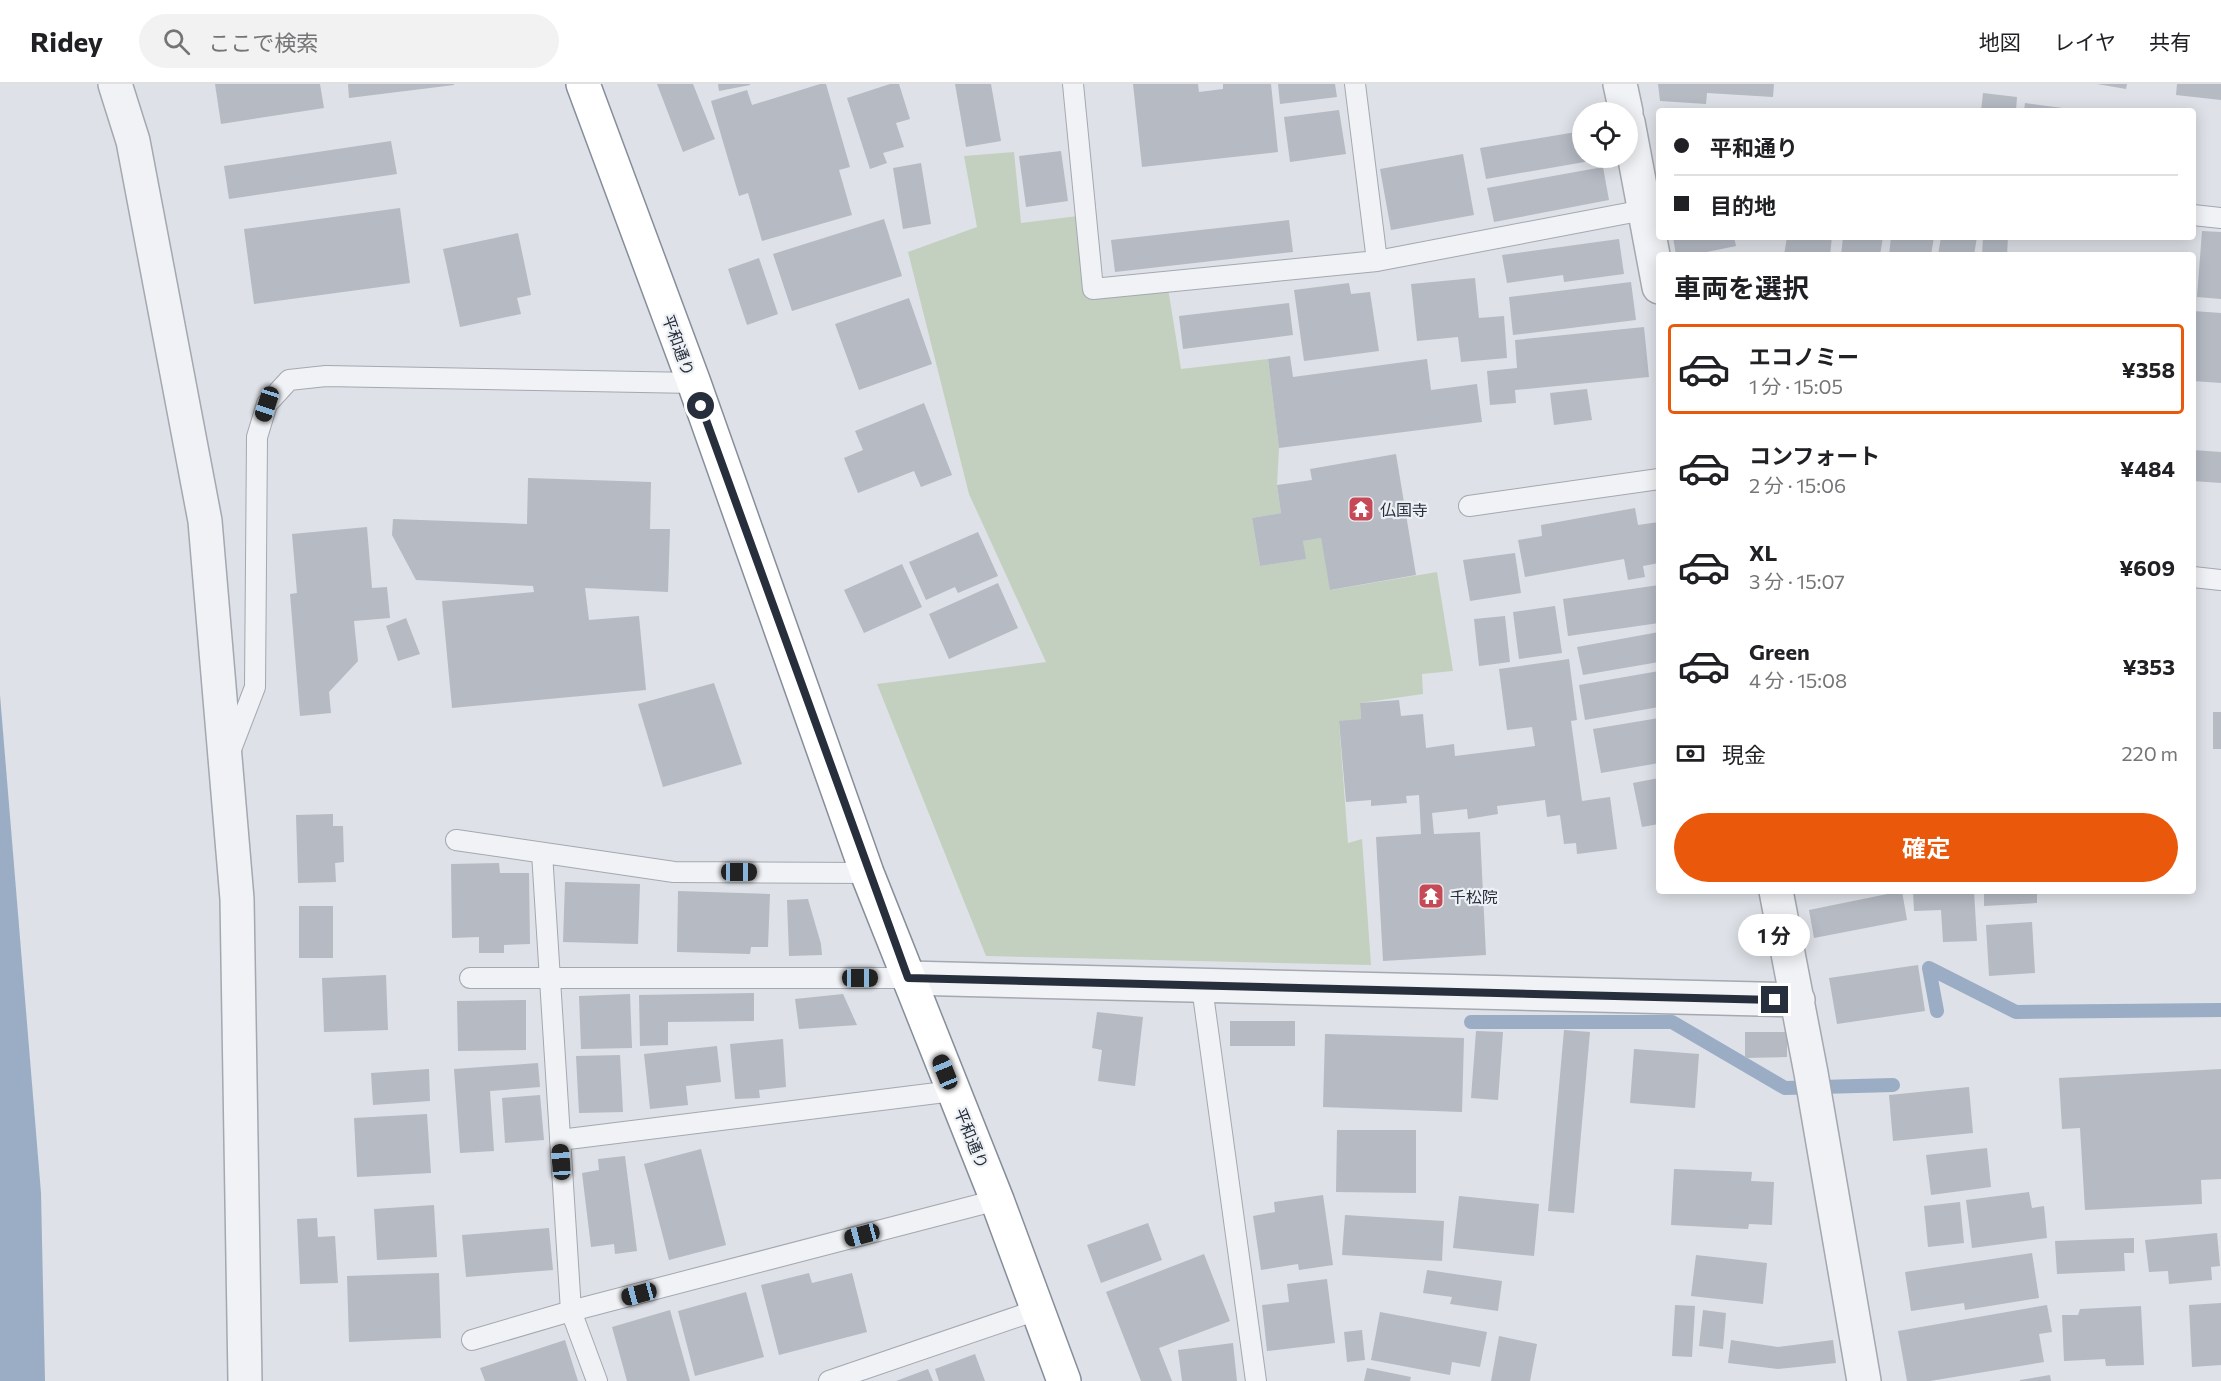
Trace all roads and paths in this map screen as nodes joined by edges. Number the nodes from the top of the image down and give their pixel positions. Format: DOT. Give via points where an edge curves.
graph roads {
  1 [pos="115,84"];
  2 [pos="583,84"];
  3 [pos="1073,84"];
  4 [pos="1355,84"];
  5 [pos="1620,84"];
  6 [pos="1624,102"];
  7 [pos="1636,168"];
  8 [pos="1644,210"];
  9 [pos="2196,215"];
  10 [pos="2221,218"];
  11 [pos="1377,261"];
  12 [pos="1656,272"];
  13 [pos="694,383"];
  14 [pos="1656,479"];
  15 [pos="1469,506"];
  16 [pos="2196,577"];
  17 [pos="2221,580"];
  18 [pos="226,763"];
  19 [pos="456,840"];
  20 [pos="542,854"];
  21 [pos="867,873"];
  22 [pos="1777,894"];
  23 [pos="470,978"];
  24 [pos="548,978"];
  25 [pos="908,978"];
  26 [pos="1202,987"];
  27 [pos="1798,1000"];
  28 [pos="953,1091"];
  29 [pos="560,1140"];
  30 [pos="997,1200"];
  31 [pos="1038,1310"];
  32 [pos="571,1311"];
  33 [pos="472,1340"];
  34 [pos="245,1381"];
  35 [pos="597,1381"];
  36 [pos="828,1381"];
  37 [pos="1064,1381"];
  38 [pos="1256,1381"];
  39 [pos="1864,1381"];
  1 -- 18 [label="street" via="133,141 205,521"];
  2 -- 13 [label="highway, 平和通り"];
  3 -- 11 [label="lane" via="1093,289"];
  4 -- 11 [label="lane"];
  5 -- 6 [label="street"];
  7 -- 8 [label="street"];
  8 -- 11 [label="lane"];
  8 -- 12 [label="street"];
  9 -- 10 [label="lane"];
  13 -- 18 [label="lane" via="326,376 289,380 267,404 257,436 255,687"];
  13 -- 21 [label="highway, 平和通り"];
  14 -- 15 [label="lane"];
  16 -- 17 [label="lane"];
  18 -- 34 [label="street" via="237,899"];
  19 -- 20 [label="lane"];
  20 -- 21 [label="lane" via="674,872"];
  20 -- 24 [label="lane"];
  21 -- 25 [label="highway, 平和通り"];
  22 -- 27 [label="street"];
  23 -- 24 [label="lane"];
  24 -- 25 [label="lane"];
  24 -- 29 [label="lane"];
  25 -- 26 [label="street"];
  25 -- 28 [label="highway, 平和通り"];
  26 -- 27 [label="street"];
  26 -- 38 [label="lane"];
  27 -- 39 [label="street"];
  28 -- 29 [label="lane"];
  28 -- 30 [label="highway, 平和通り"];
  29 -- 32 [label="lane"];
  30 -- 31 [label="highway, 平和通り"];
  30 -- 32 [label="lane"];
  31 -- 36 [label="lane"];
  31 -- 37 [label="highway, 平和通り"];
  32 -- 33 [label="lane"];
  32 -- 35 [label="lane"];
}
